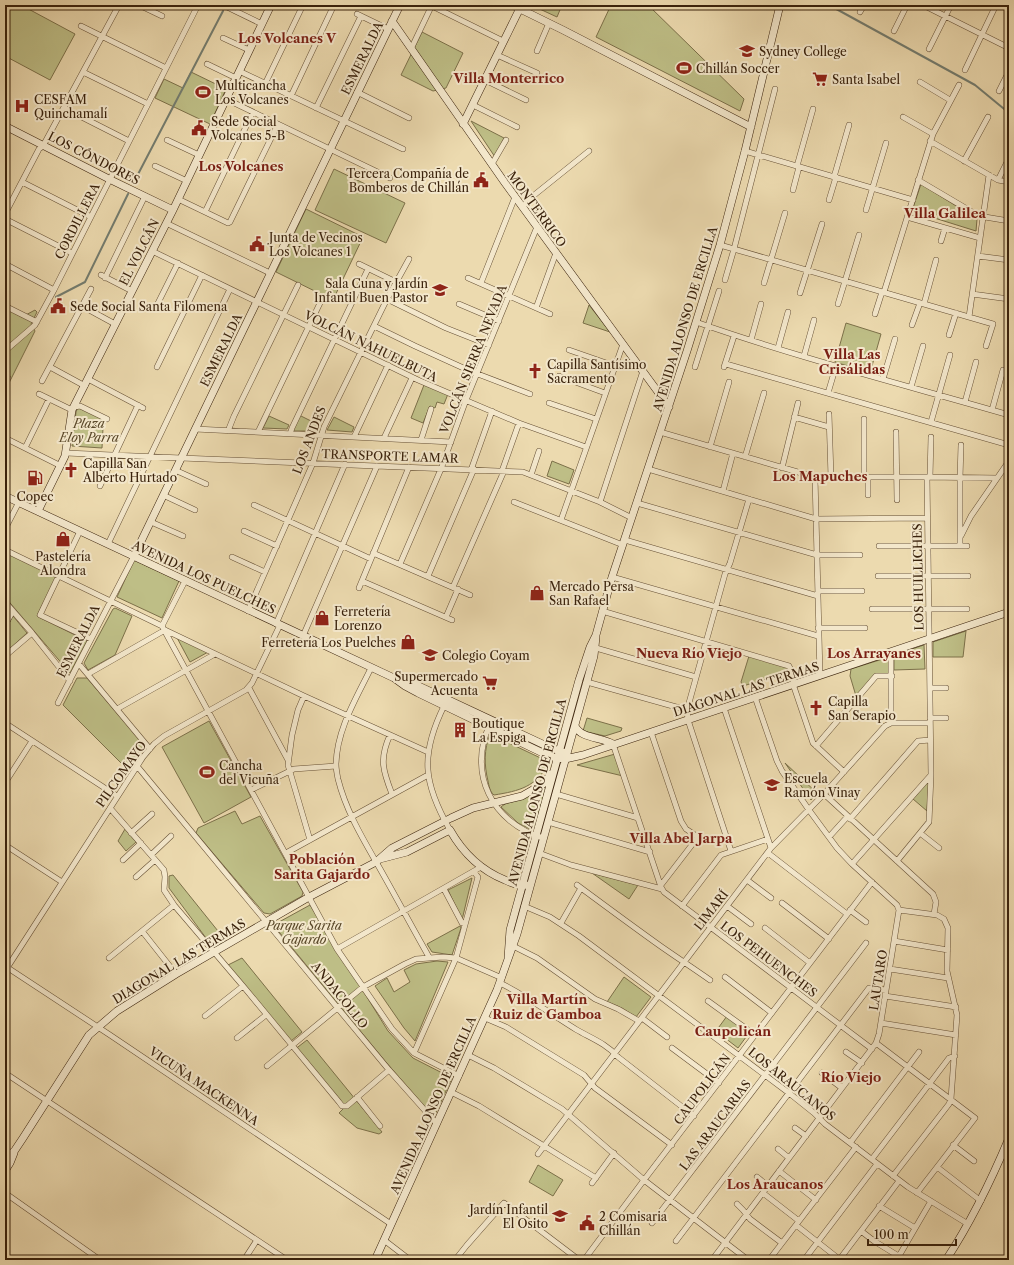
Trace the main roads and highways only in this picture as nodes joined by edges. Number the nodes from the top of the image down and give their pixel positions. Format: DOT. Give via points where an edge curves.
graph roads {
  1 [pos="271,5"];
  2 [pos="400,5"];
  3 [pos="512,5"];
  4 [pos="780,5"];
  5 [pos="520,7"];
  6 [pos="392,21"];
  7 [pos="463,124"];
  8 [pos="5,126"];
  9 [pos="751,127"];
  10 [pos="173,210"];
  11 [pos="669,406"];
  12 [pos="5,496"];
  13 [pos="38,511"];
  14 [pos="134,556"];
  15 [pos="1009,612"];
  16 [pos="596,635"];
  17 [pos="394,678"];
  18 [pos="575,726"];
  19 [pos="614,744"];
  20 [pos="558,755"];
  21 [pos="566,756"];
  22 [pos="554,770"];
  23 [pos="540,837"];
  24 [pos="377,860"];
  25 [pos="532,879"];
  26 [pos="522,885"];
  27 [pos="508,958"];
  28 [pos="1009,1138"];
  29 [pos="15,1150"];
  30 [pos="5,1160"];
  31 [pos="5,1171"];
  32 [pos="375,1260"];
  33 [pos="946,1260"];
  1 -- 10 [label="main road, EL VOLCÁN"];
  2 -- 6 [label="main road, ESMERALDA"];
  3 -- 5 [label="main road"];
  4 -- 9 [label="main road, AVENIDA ALONSO DE ERCILLA"];
  5 -- 7 [label="main road"];
  5 -- 9 [label="main road"];
  6 -- 7 [label="main road, MONTERRICO"];
  6 -- 14 [label="main road, ESMERALDA"];
  7 -- 11 [label="main road, MONTERRICO"];
  8 -- 10 [label="main road, LOS CÓNDORES"];
  9 -- 11 [label="main road, AVENIDA ALONSO DE ERCILLA" via="720,245"];
  10 -- 13 [label="main road, EL VOLCÁN" via="73,408 66,453"];
  11 -- 16 [label="main road, AVENIDA ALONSO DE ERCILLA" via="612,577"];
  12 -- 13 [label="main road, AVENIDA LOS PUELCHES"];
  13 -- 14 [label="main road, AVENIDA LOS PUELCHES"];
  14 -- 17 [label="main road, AVENIDA LOS PUELCHES"];
  15 -- 19 [label="main road, DIAGONAL LAS TERMAS"];
  16 -- 18 [label="main road, AVENIDA ALONSO DE ERCILLA" via="596,648"];
  16 -- 20 [label="main road, AVENIDA ALONSO DE ERCILLA" via="584,664"];
  17 -- 20 [label="main road, AVENIDA LOS PUELCHES" via="406,680 492,720"];
  17 -- 20 [label="main road, AVENIDA LOS PUELCHES" via="444,706 549,756"];
  18 -- 19 [label="main road" via="581,734"];
  18 -- 21 [label="main road, AVENIDA ALONSO DE ERCILLA"];
  19 -- 21 [label="main road, DIAGONAL LAS TERMAS" via="585,754"];
  20 -- 21 [label="main road, DIAGONAL LAS TERMAS"];
  20 -- 22 [label="main road, AVENIDA ALONSO DE ERCILLA"];
  21 -- 23 [label="main road, AVENIDA ALONSO DE ERCILLA" via="548,822"];
  22 -- 23 [label="main road, AVENIDA ALONSO DE ERCILLA"];
  22 -- 24 [label="main road, DIAGONAL LAS TERMAS" via="543,784 522,796 473,808 392,848"];
  23 -- 25 [label="main road, AVENIDA ALONSO DE ERCILLA" via="539,853"];
  23 -- 26 [label="main road, AVENIDA ALONSO DE ERCILLA"];
  24 -- 26 [label="main road, DIAGONAL LAS TERMAS" via="407,852 450,830 457,842 481,867 496,877"];
  24 -- 29 [label="main road, DIAGONAL LAS TERMAS" via="176,974 98,1027 84,1042"];
  25 -- 26 [label="main road"];
  25 -- 27 [label="main road, AVENIDA ALONSO DE ERCILLA"];
  26 -- 27 [label="main road, AVENIDA ALONSO DE ERCILLA" via="510,930"];
  27 -- 32 [label="main road, AVENIDA ALONSO DE ERCILLA" via="485,1018"];
  28 -- 33 [label="main road" via="981,1200"];
  29 -- 30 [label="main road"];
  29 -- 31 [label="main road"];
}
